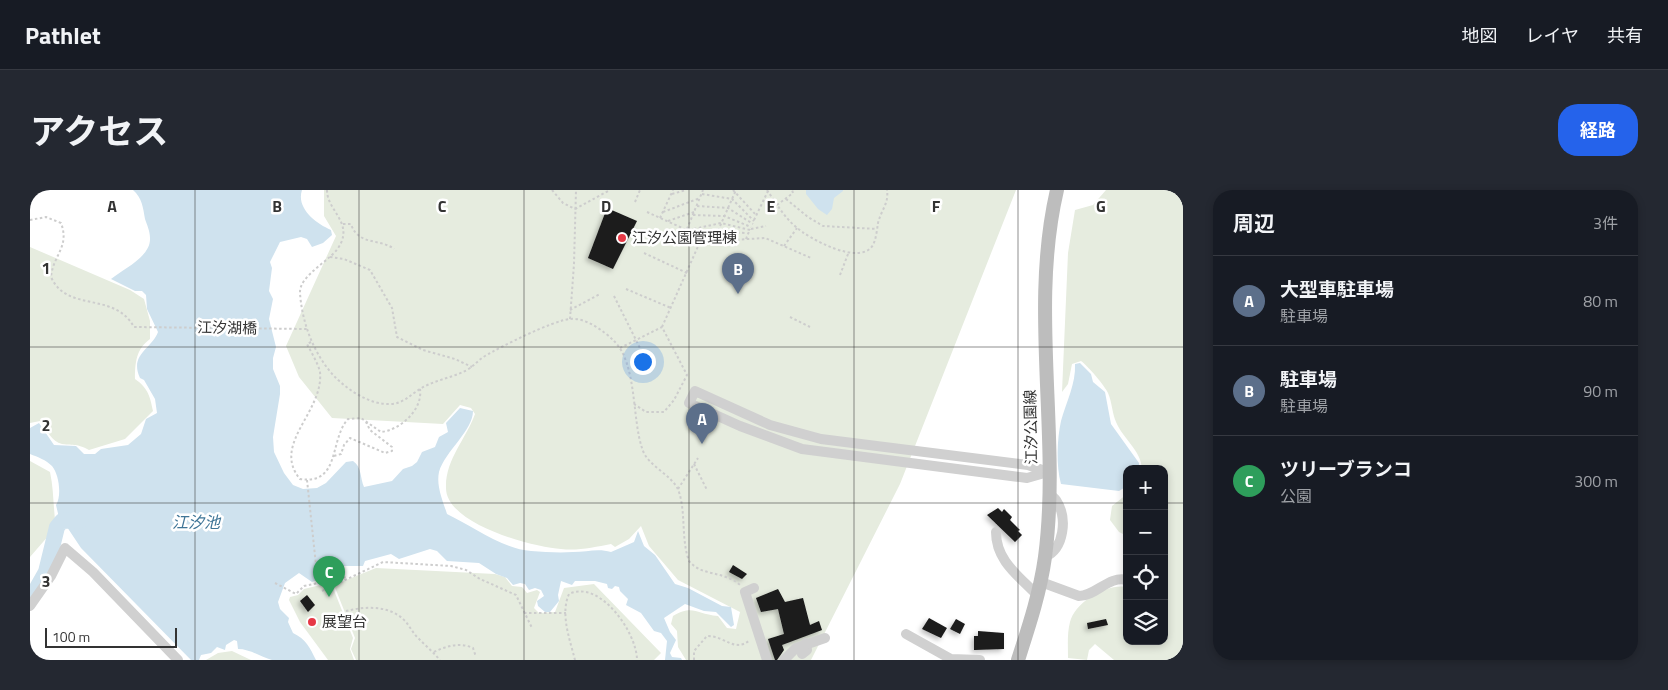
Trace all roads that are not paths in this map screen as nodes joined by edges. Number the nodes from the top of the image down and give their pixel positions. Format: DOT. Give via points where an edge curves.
graph roads {
  1 [pos="1058,190"];
  2 [pos="1048,472"];
  3 [pos="996,532"];
  4 [pos="1123,579"];
  5 [pos="1039,588"];
  6 [pos="750,590"];
  7 [pos="30,606"];
  8 [pos="906,634"];
  9 [pos="825,638"];
  10 [pos="806,643"];
  11 [pos="928,648"];
  12 [pos="802,654"];
  13 [pos="925,659"];
  14 [pos="178,660"];
  15 [pos="767,660"];
  16 [pos="784,660"];
  17 [pos="980,660"];
  18 [pos="1018,660"];
  1 -- 2 [label="main road, 江汐公園線" via="1047,288"];
  2 -- 2 [label="street" via="1027,478 821,452 780,442 690,403 695,392 770,425 821,439 1028,464"];
  2 -- 5 [label="main road, 江汐公園線" via="1045,557"];
  3 -- 5 [label="street" via="998,549 1005,562"];
  4 -- 5 [label="street" via="1118,578 1085,596"];
  5 -- 18 [label="main road, 江汐公園線"];
  6 -- 15 [label="street"];
  7 -- 14 [label="street" via="65,548 93,572"];
  8 -- 11 [label="street"];
  9 -- 10 [label="street"];
  10 -- 12 [label="street" via="807,650"];
  10 -- 16 [label="street" via="790,652"];
  11 -- 13 [label="street"];
  11 -- 17 [label="street" via="951,659"];
}
